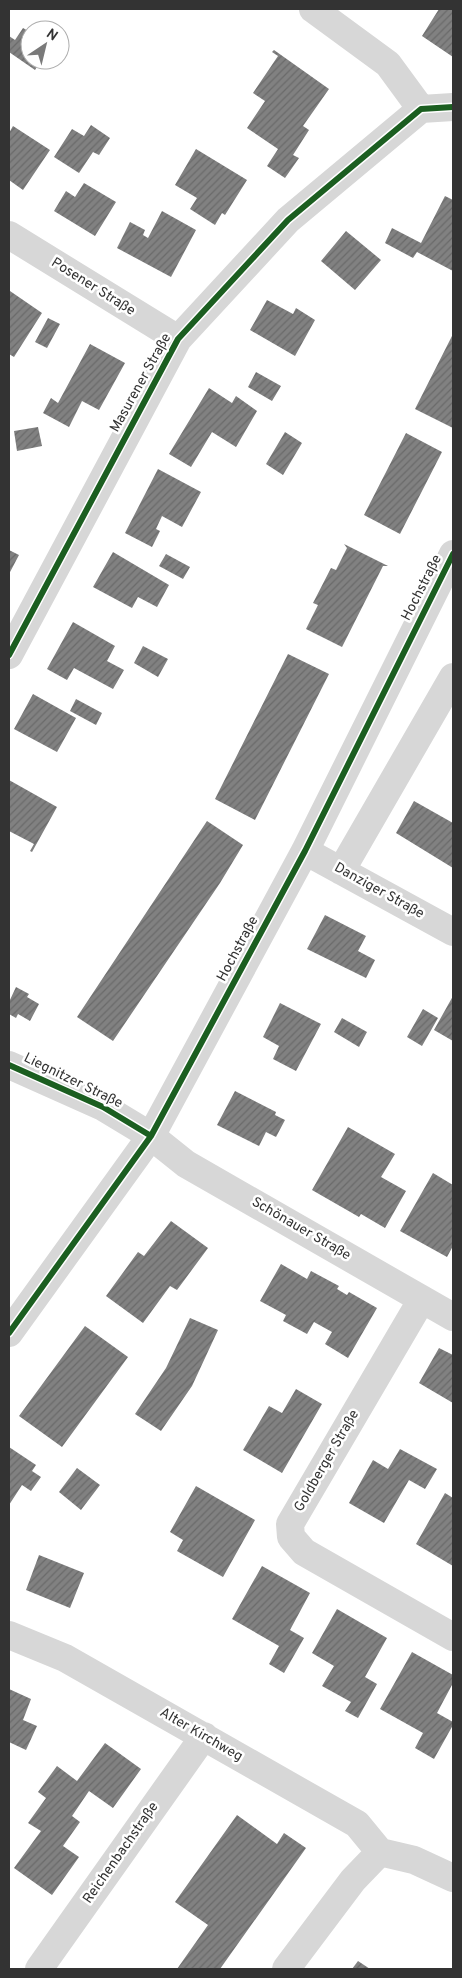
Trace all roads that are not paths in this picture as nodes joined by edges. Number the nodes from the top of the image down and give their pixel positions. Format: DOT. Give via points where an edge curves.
graph roads {
  1 [pos="313,9"];
  2 [pos="453,107"];
  3 [pos="421,109"];
  4 [pos="9,235"];
  5 [pos="178,339"];
  6 [pos="453,554"];
  7 [pos="9,655"];
  8 [pos="453,676"];
  9 [pos="305,851"];
  10 [pos="342,871"];
  11 [pos="453,932"];
  12 [pos="9,1065"];
  13 [pos="151,1136"];
  14 [pos="422,1299"];
  15 [pos="453,1317"];
  16 [pos="9,1333"];
  17 [pos="9,1635"];
  18 [pos="453,1637"];
  19 [pos="204,1736"];
  20 [pos="380,1852"];
  21 [pos="453,1878"];
  22 [pos="39,1969"];
  23 [pos="286,1969"];
  1 -- 3 [label="street" via="388,64"];
  2 -- 3 [label="street"];
  3 -- 5 [label="street, Masurener Straße" via="288,220"];
  4 -- 5 [label="street, Posener Straße"];
  5 -- 7 [label="street, Masurener Straße"];
  6 -- 9 [label="street, Hochstraße"];
  8 -- 10 [label="street"];
  9 -- 10 [label="street, Danziger Straße"];
  9 -- 13 [label="street, Hochstraße"];
  10 -- 11 [label="street, Danziger Straße"];
  12 -- 13 [label="street, Liegnitzer Straße" via="103,1107"];
  13 -- 14 [label="street, Schönauer Straße" via="186,1164"];
  13 -- 16 [label="street, Hochstraße"];
  14 -- 15 [label="street, Schönauer Straße"];
  14 -- 18 [label="street, Goldberger Straße" via="290,1524 291,1537 304,1552"];
  17 -- 19 [label="street, Alter Kirchweg" via="65,1658"];
  19 -- 20 [label="street, Alter Kirchweg" via="357,1824"];
  19 -- 22 [label="street, Reichenbachstraße"];
  20 -- 21 [label="street" via="414,1860"];
  20 -- 23 [label="street" via="353,1880"];
}
